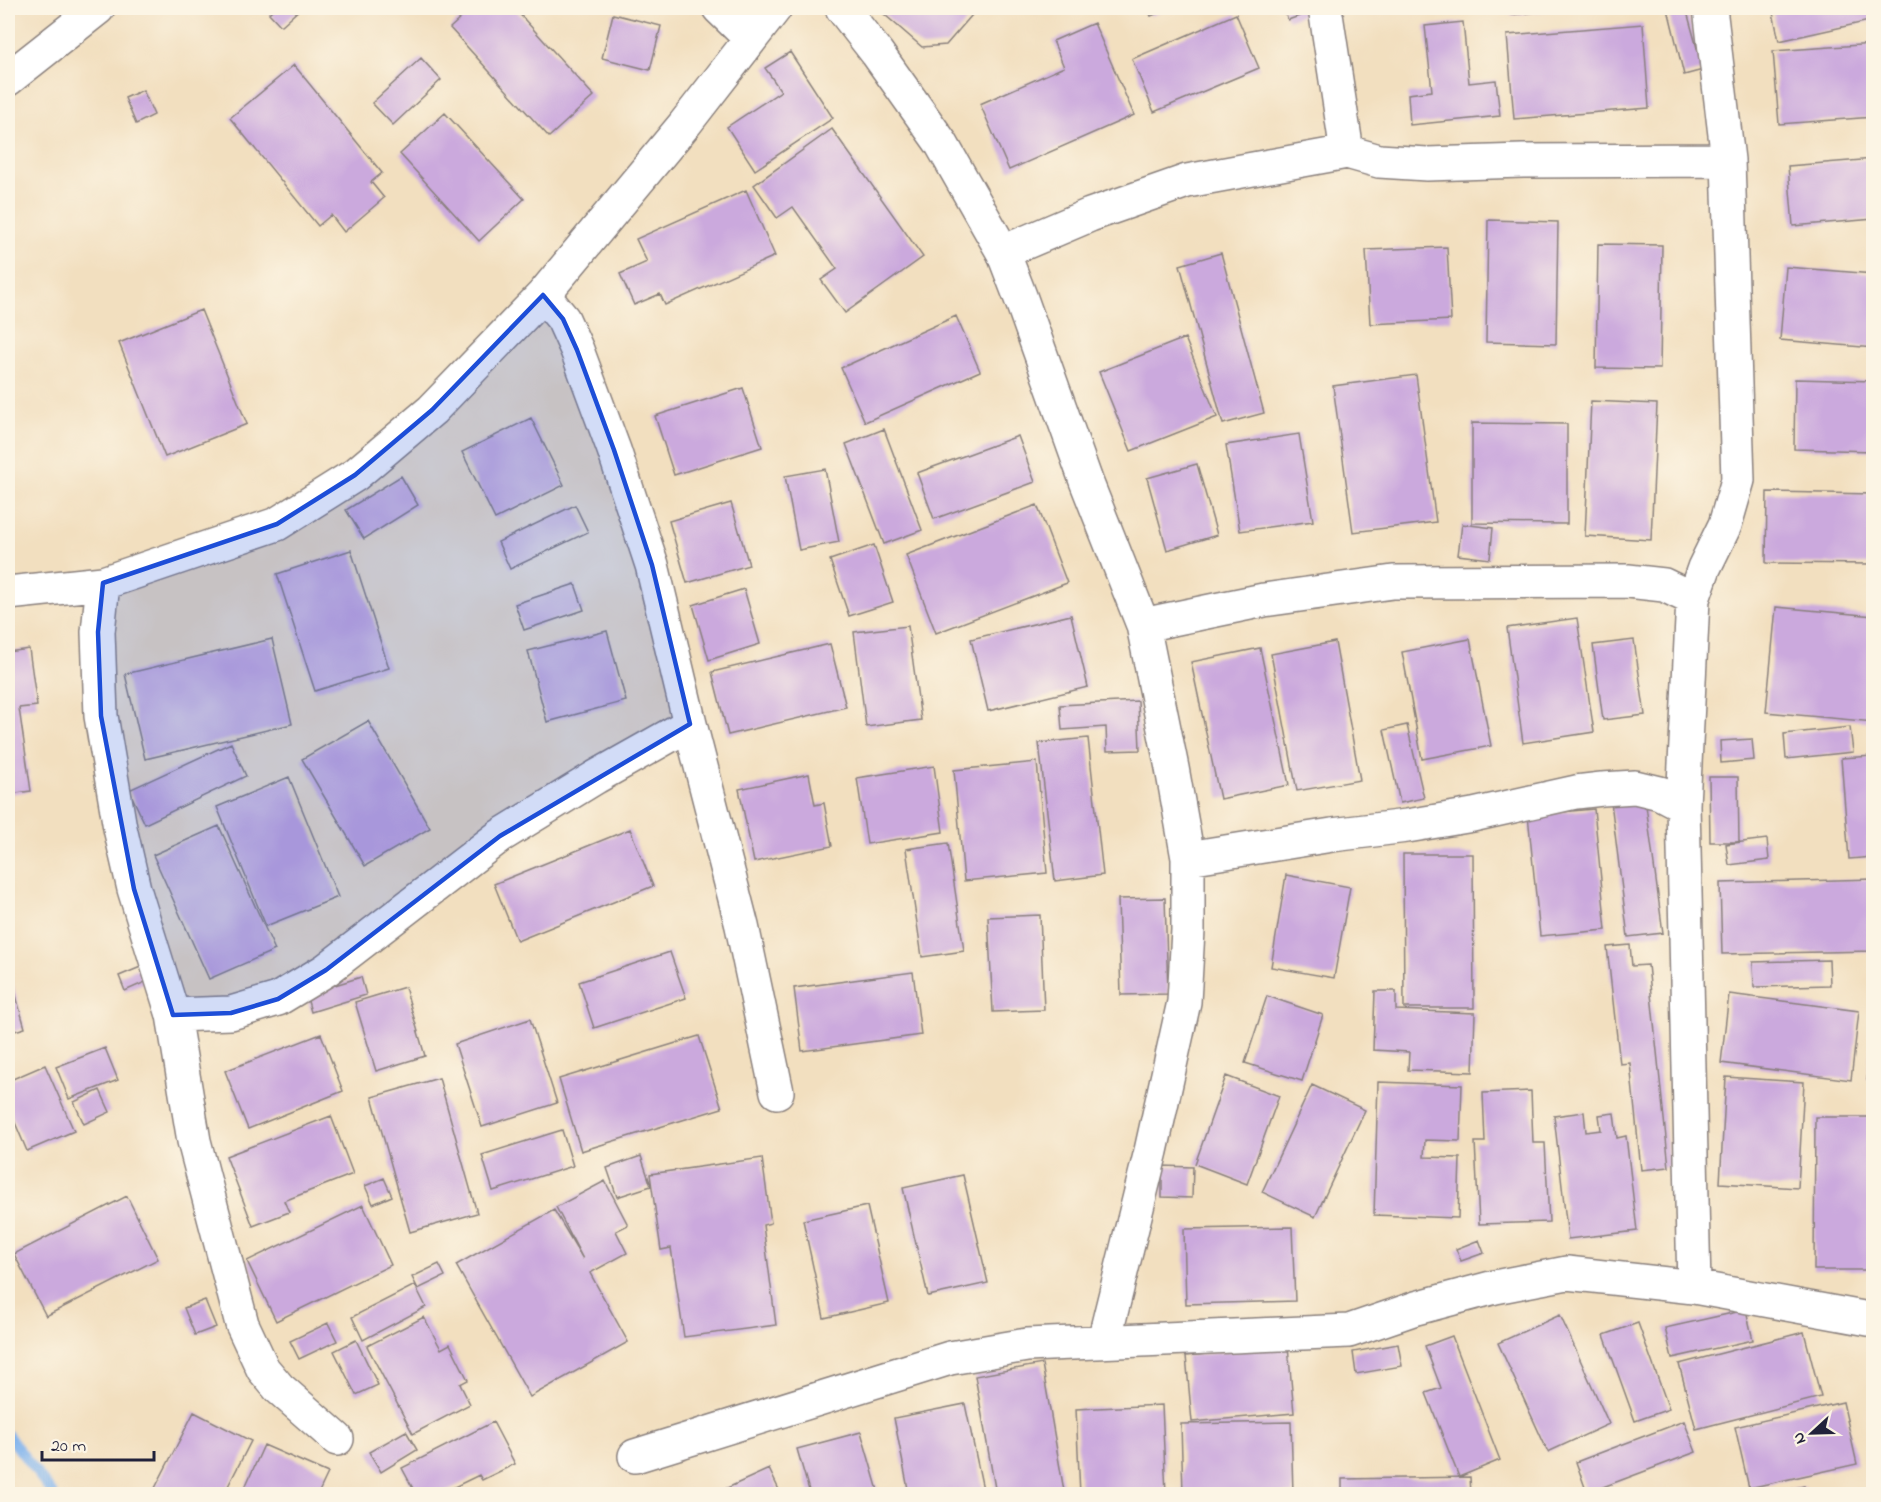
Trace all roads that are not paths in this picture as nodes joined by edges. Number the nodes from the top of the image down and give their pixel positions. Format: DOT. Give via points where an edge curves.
graph roads {
  1 [pos="98,8"];
  2 [pos="719,8"];
  3 [pos="775,8"];
  4 [pos="842,8"];
  5 [pos="1325,8"];
  6 [pos="1710,8"];
  7 [pos="750,38"];
  8 [pos="8,79"];
  9 [pos="1347,152"];
  10 [pos="1728,160"];
  11 [pos="1002,252"];
  12 [pos="543,295"];
  13 [pos="103,583"];
  14 [pos="8,593"];
  15 [pos="1693,599"];
  16 [pos="1143,625"];
  17 [pos="690,724"];
  18 [pos="1683,805"];
  19 [pos="1188,858"];
  20 [pos="173,1015"];
  21 [pos="777,1092"];
  22 [pos="1694,1287"];
  23 [pos="1874,1320"];
  24 [pos="1104,1341"];
  25 [pos="337,1439"];
  26 [pos="635,1456"];
  1 -- 8 [label="street"];
  2 -- 7 [label="street"];
  3 -- 7 [label="street"];
  4 -- 11 [label="street" via="940,143"];
  5 -- 9 [label="street"];
  6 -- 10 [label="street"];
  7 -- 12 [label="street" via="684,125"];
  9 -- 10 [label="street" via="1379,160 1427,164"];
  9 -- 11 [label="street" via="1187,181 1090,215"];
  10 -- 15 [label="street" via="1738,480 1725,525"];
  11 -- 16 [label="street"];
  12 -- 13 [label="street" via="432,410 355,475 277,524"];
  12 -- 17 [label="street" via="563,319 614,450 652,565"];
  13 -- 14 [label="street"];
  13 -- 20 [label="street" via="98,632 100,716 134,889"];
  15 -- 16 [label="street" via="1664,585 1628,581 1393,582 1264,600"];
  15 -- 18 [label="street"];
  16 -- 19 [label="street"];
  17 -- 20 [label="street" via="501,836 326,970 278,999 231,1013"];
  17 -- 21 [label="street" via="742,926"];
  18 -- 19 [label="street" via="1635,787 1602,789 1407,826"];
  18 -- 22 [label="street"];
  19 -- 24 [label="street" via="1184,1002"];
  20 -- 25 [label="street" via="194,1141 242,1324 263,1369"];
  22 -- 23 [label="street"];
  22 -- 24 [label="street" via="1567,1273 1416,1308 1349,1331"];
  24 -- 26 [label="street" via="1027,1345 950,1358"];
}
